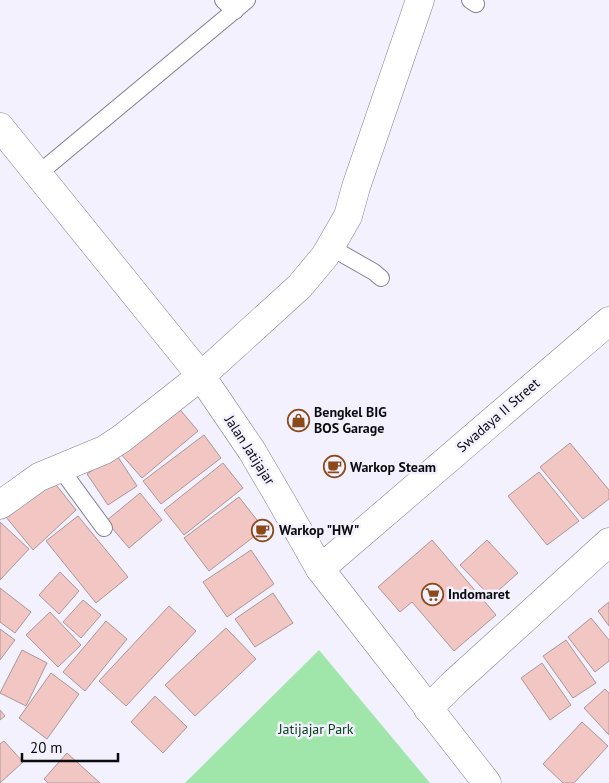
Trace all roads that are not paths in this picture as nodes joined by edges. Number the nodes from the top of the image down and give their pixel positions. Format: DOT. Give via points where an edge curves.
graph roads {
  1 [pos="247,0"];
  2 [pos="420,0"];
  3 [pos="229,6"];
  4 [pos="0,127"];
  5 [pos="38,174"];
  6 [pos="330,247"];
  7 [pos="381,278"];
  8 [pos="609,321"];
  9 [pos="201,376"];
  10 [pos="60,468"];
  11 [pos="0,504"];
  12 [pos="104,528"];
  13 [pos="609,542"];
  14 [pos="320,568"];
  15 [pos="428,709"];
  16 [pos="487,783"];
  1 -- 3 [label="lane"];
  2 -- 6 [label="street" via="348,216"];
  3 -- 5 [label="lane"];
  4 -- 5 [label="street, Jalan Jatijajar"];
  5 -- 9 [label="street, Jalan Jatijajar"];
  6 -- 7 [label="lane"];
  6 -- 9 [label="street" via="300,286"];
  8 -- 14 [label="street, Swadaya II Street"];
  9 -- 10 [label="street" via="121,439 104,450"];
  9 -- 14 [label="street, Jalan Jatijajar" via="252,451"];
  10 -- 11 [label="street" via="34,480"];
  10 -- 12 [label="lane"];
  13 -- 15 [label="street"];
  14 -- 15 [label="street, Jalan Jatijajar"];
  15 -- 16 [label="street, Jalan Jatijajar"];
}
